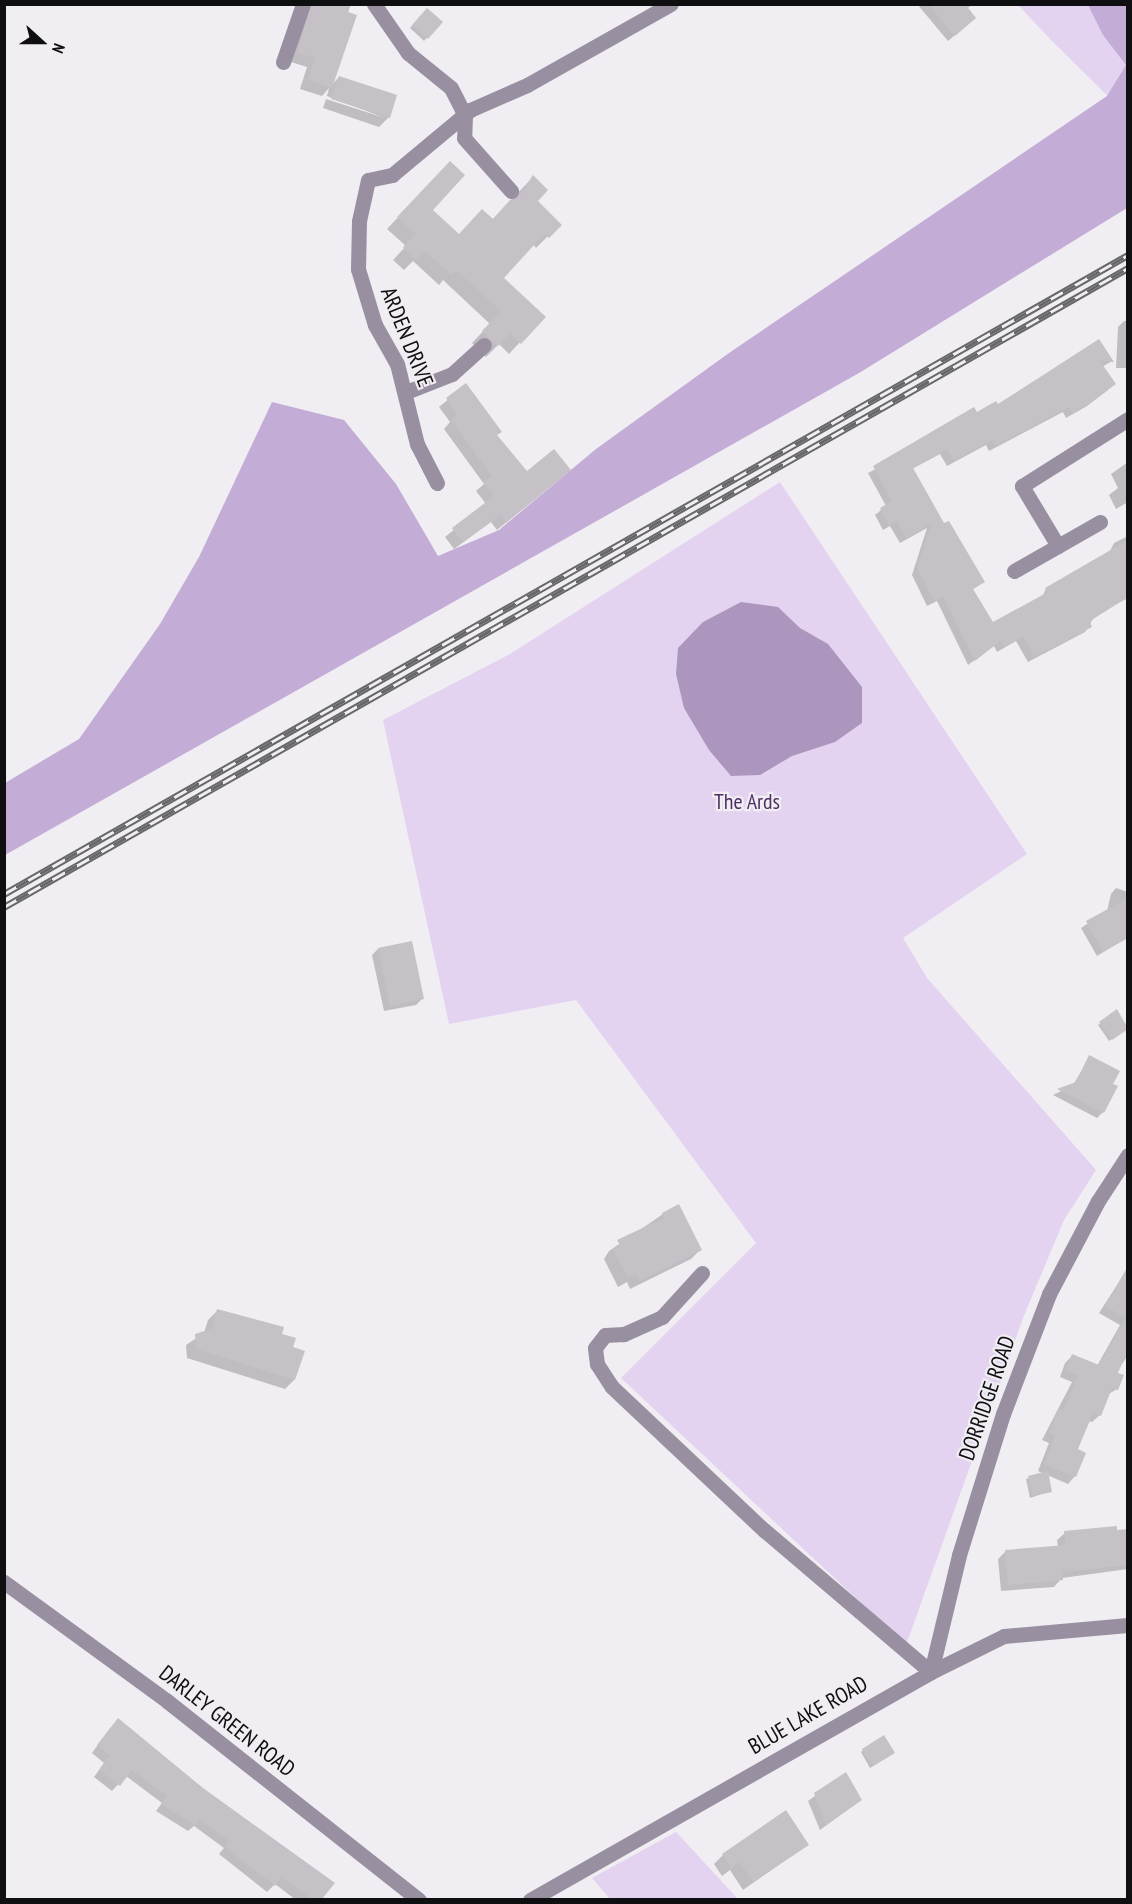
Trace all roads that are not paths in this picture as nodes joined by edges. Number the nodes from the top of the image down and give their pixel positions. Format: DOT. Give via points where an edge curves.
graph roads {
  1 [pos="303,4"];
  2 [pos="374,4"];
  3 [pos="671,4"];
  4 [pos="283,62"];
  5 [pos="465,115"];
  6 [pos="510,191"];
  7 [pos="484,345"];
  8 [pos="406,392"];
  9 [pos="1128,419"];
  10 [pos="437,483"];
  11 [pos="1100,522"];
  12 [pos="1058,546"];
  13 [pos="1014,571"];
  14 [pos="1128,1155"];
  15 [pos="702,1273"];
  16 [pos="4,1582"];
  17 [pos="1128,1625"];
  18 [pos="931,1672"];
  19 [pos="419,1899"];
  20 [pos="530,1899"];
  1 -- 4 [label="street"];
  2 -- 5 [label="street" via="408,53 451,88"];
  3 -- 5 [label="street"];
  5 -- 6 [label="street" via="464,138"];
  5 -- 8 [label="street, ARDEN DRIVE" via="392,175 368,180 359,221 358,269 375,325 397,364"];
  7 -- 8 [label="street" via="452,374"];
  8 -- 10 [label="street, ARDEN DRIVE" via="417,444"];
  9 -- 12 [label="street" via="1022,486"];
  11 -- 12 [label="street"];
  12 -- 13 [label="street"];
  14 -- 18 [label="street, DORRIDGE ROAD" via="1098,1201 1049,1294 1020,1370 959,1555"];
  15 -- 18 [label="street" via="662,1317 624,1334 605,1335 594,1348 597,1364 612,1387 765,1530"];
  16 -- 19 [label="street, DARLEY GREEN ROAD" via="167,1701"];
  17 -- 18 [label="street, BLUE LAKE ROAD" via="1004,1636"];
  18 -- 20 [label="street, BLUE LAKE ROAD"];
}
